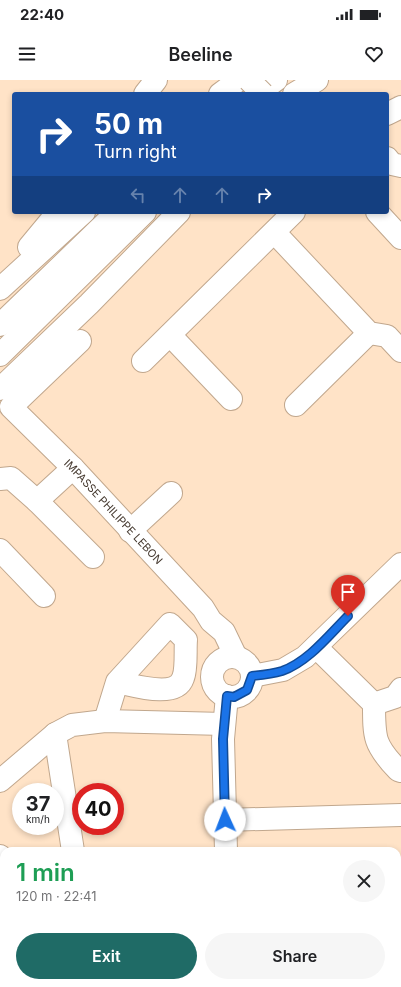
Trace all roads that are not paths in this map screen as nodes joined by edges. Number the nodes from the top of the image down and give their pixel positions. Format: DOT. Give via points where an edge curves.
graph roads {
  1 [pos="156,80"];
  2 [pos="240,80"];
  3 [pos="249,80"];
  4 [pos="276,80"];
  5 [pos="147,92"];
  6 [pos="223,92"];
  7 [pos="260,92"];
  8 [pos="261,92"];
  9 [pos="401,108"];
  10 [pos="389,113"];
  11 [pos="389,160"];
  12 [pos="401,166"];
  13 [pos="56,214"];
  14 [pos="82,214"];
  15 [pos="114,214"];
  16 [pos="143,214"];
  17 [pos="177,214"];
  18 [pos="292,214"];
  19 [pos="379,214"];
  20 [pos="275,232"];
  21 [pos="401,238"];
  22 [pos="0,278"];
  23 [pos="0,289"];
  24 [pos="0,325"];
  25 [pos="369,333"];
  26 [pos="170,335"];
  27 [pos="80,341"];
  28 [pos="401,350"];
  29 [pos="0,355"];
  30 [pos="143,361"];
  31 [pos="0,389"];
  32 [pos="231,398"];
  33 [pos="296,404"];
  34 [pos="6,412"];
  35 [pos="73,468"];
  36 [pos="0,479"];
  37 [pos="171,493"];
  38 [pos="37,501"];
  39 [pos="130,530"];
  40 [pos="0,550"];
  41 [pos="93,558"];
  42 [pos="401,564"];
  43 [pos="44,596"];
  44 [pos="316,647"];
  45 [pos="226,661"];
  46 [pos="252,676"];
  47 [pos="117,682"];
  48 [pos="401,689"];
  49 [pos="227,696"];
  50 [pos="374,704"];
  51 [pos="104,721"];
  52 [pos="224,724"];
  53 [pos="55,734"];
  54 [pos="400,769"];
  55 [pos="0,781"];
  56 [pos="401,815"];
  57 [pos="225,820"];
  58 [pos="72,847"];
  59 [pos="226,847"];
  1 -- 5 [label="main road"];
  2 -- 6 [label="main road"];
  3 -- 8 [label="main road, bridge"];
  4 -- 7 [label="main road"];
  9 -- 10 [label="main road"];
  11 -- 12 [label="main road"];
  13 -- 22 [label="main road"];
  14 -- 23 [label="main road"];
  15 -- 24 [label="main road"];
  16 -- 29 [label="main road"];
  17 -- 31 [label="main road" via="89,304"];
  18 -- 20 [label="main road"];
  19 -- 21 [label="main road"];
  20 -- 25 [label="main road"];
  20 -- 26 [label="main road"];
  25 -- 28 [label="main road" via="387,336"];
  25 -- 33 [label="main road"];
  26 -- 30 [label="main road"];
  26 -- 32 [label="main road"];
  27 -- 34 [label="main road, IMPASSE PHILIPPE LEBON"];
  34 -- 35 [label="main road, IMPASSE PHILIPPE LEBON"];
  35 -- 38 [label="main road"];
  35 -- 39 [label="main road, IMPASSE PHILIPPE LEBON"];
  36 -- 38 [label="main road" via="11,478"];
  37 -- 39 [label="main road"];
  38 -- 41 [label="main road"];
  39 -- 45 [label="main road, IMPASSE PHILIPPE LEBON" via="211,621 224,632"];
  40 -- 43 [label="main road"];
  42 -- 44 [label="main road"];
  44 -- 46 [label="main road" via="296,664 283,670"];
  44 -- 50 [label="main road"];
  45 -- 46 [label="main road" via="249,666"];
  45 -- 49 [label="main road" via="212,675 212,681 217,691"];
  46 -- 49 [label="main road" via="247,690 234,697"];
  47 -- 51 [label="main road"];
  48 -- 50 [label="main road" via="395,697"];
  49 -- 52 [label="main road"];
  50 -- 54 [label="main road" via="374,734 382,753"];
  51 -- 52 [label="main road"];
  51 -- 53 [label="main road" via="72,725"];
  52 -- 57 [label="main road"];
  53 -- 55 [label="main road"];
  53 -- 58 [label="main road"];
  56 -- 57 [label="main road"];
  57 -- 59 [label="main road"];
}
